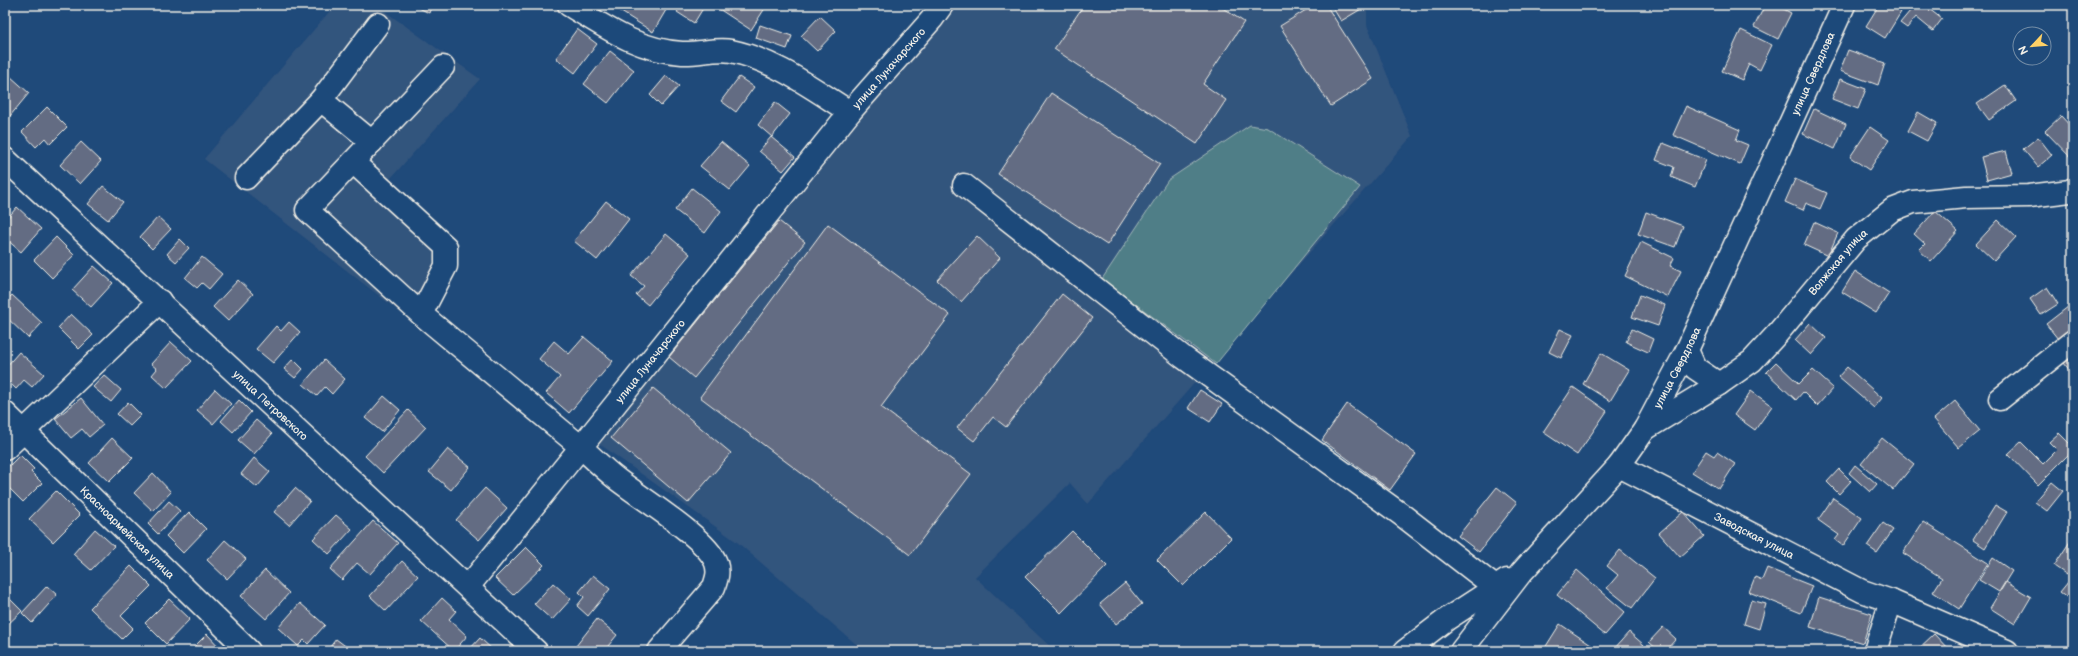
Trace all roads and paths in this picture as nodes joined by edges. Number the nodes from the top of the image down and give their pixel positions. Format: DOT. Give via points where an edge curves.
graph roads {
  1 [pos="569,5"];
  2 [pos="942,5"];
  3 [pos="1844,5"];
  4 [pos="378,24"];
  5 [pos="443,67"];
  6 [pos="321,100"];
  7 [pos="850,112"];
  8 [pos="372,142"];
  9 [pos="5,159"];
  10 [pos="353,162"];
  11 [pos="246,178"];
  12 [pos="964,185"];
  13 [pos="2072,196"];
  14 [pos="160,301"];
  15 [pos="421,314"];
  16 [pos="2073,341"];
  17 [pos="1687,350"];
  18 [pos="1719,384"];
  19 [pos="2000,399"];
  20 [pos="5,413"];
  21 [pos="1644,429"];
  22 [pos="25,431"];
  23 [pos="581,447"];
  24 [pos="5,449"];
  25 [pos="1619,466"];
  26 [pos="1521,573"];
  27 [pos="468,587"];
  28 [pos="1495,587"];
  29 [pos="1892,601"];
  30 [pos="249,651"];
  31 [pos="536,651"];
  32 [pos="659,651"];
  33 [pos="1405,651"];
  34 [pos="1461,651"];
  35 [pos="1875,651"];
  36 [pos="2006,651"];
  1 -- 7 [label="main road, улица Луначарского" via="628,41 682,53 730,51 760,61 794,76"];
  2 -- 7 [label="main road, улица Луначарского"];
  3 -- 17 [label="main road, улица Свердлова"];
  4 -- 6 [label="main road"];
  5 -- 8 [label="main road"];
  6 -- 8 [label="main road"];
  6 -- 11 [label="main road"];
  7 -- 23 [label="main road, улица Луначарского"];
  8 -- 10 [label="main road"];
  9 -- 14 [label="main road, улица Петровского"];
  10 -- 15 [label="main road" via="446,247 446,266"];
  10 -- 15 [label="main road" via="307,210"];
  12 -- 28 [label="main road" via="1183,357 1402,515"];
  13 -- 18 [label="main road, Волжская улица" via="1966,197 1913,202 1892,210 1856,238 1752,361"];
  14 -- 22 [label="main road"];
  14 -- 27 [label="main road, улица Петровского"];
  15 -- 23 [label="main road"];
  16 -- 19 [label="main road"];
  17 -- 18 [label="main road" via="1695,368"];
  17 -- 21 [label="main road, улица Свердлова"];
  18 -- 21 [label="main road, Волжская улица"];
  20 -- 22 [label="main road, Красноармейская улица"];
  21 -- 25 [label="main road, улица Свердлова"];
  22 -- 24 [label="main road"];
  22 -- 30 [label="main road, Красноармейская улица"];
  23 -- 27 [label="main road, улица Луначарского"];
  23 -- 32 [label="main road" via="617,479 693,536 709,550 716,562 718,576 714,587"];
  25 -- 26 [label="main road, улица Свердлова"];
  25 -- 29 [label="main road, Заводская улица" via="1862,591"];
  26 -- 28 [label="main road, улица Свердлова"];
  26 -- 34 [label="main road"];
  27 -- 31 [label="main road, улица Петровского"];
  28 -- 33 [label="main road, улица Свердлова"];
  29 -- 35 [label="main road"];
  29 -- 36 [label="main road, Заводская улица"];
}
